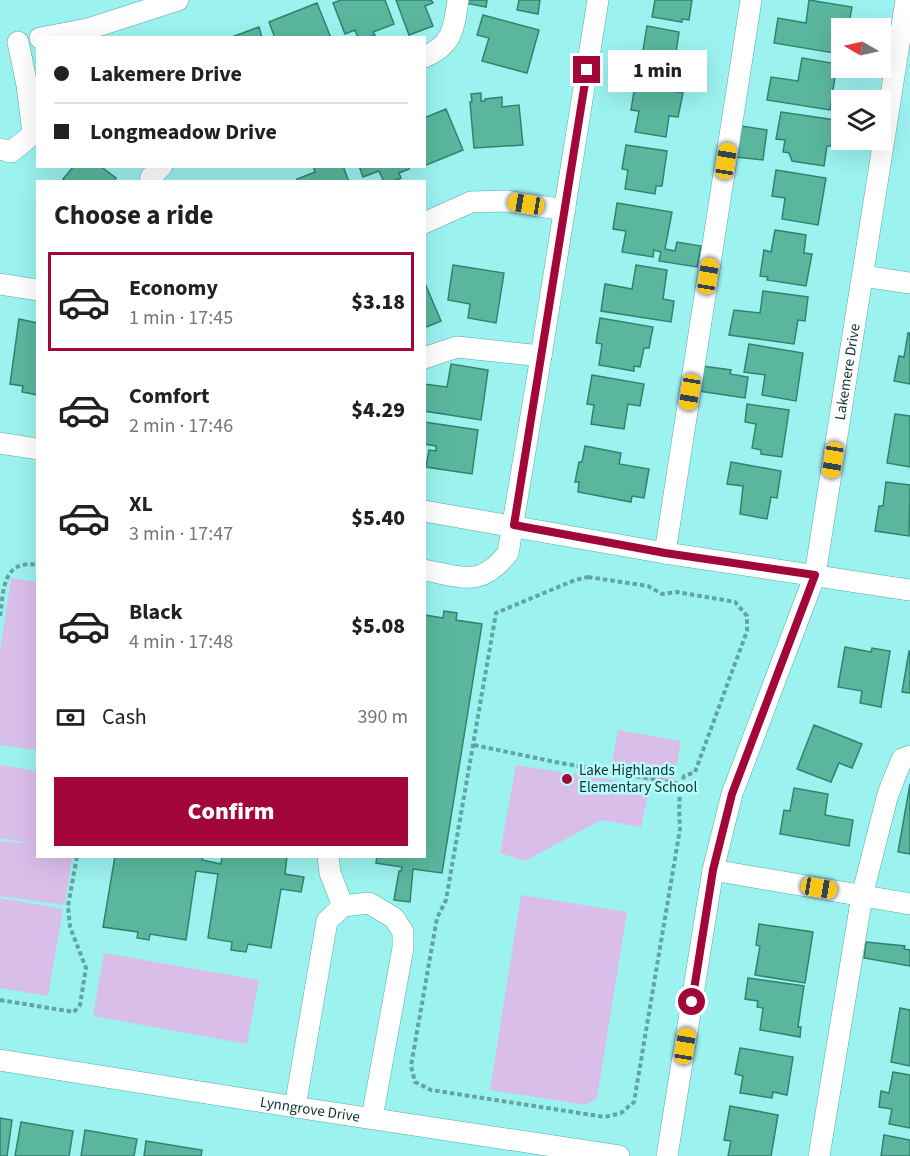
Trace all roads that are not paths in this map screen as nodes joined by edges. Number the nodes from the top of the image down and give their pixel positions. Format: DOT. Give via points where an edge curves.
graph roads {
  1 [pos="178,0"];
  2 [pos="458,0"];
  3 [pos="598,0"];
  4 [pos="751,0"];
  5 [pos="906,0"];
  6 [pos="51,36"];
  7 [pos="24,41"];
  8 [pos="426,56"];
  9 [pos="0,149"];
  10 [pos="160,168"];
  11 [pos="150,180"];
  12 [pos="565,210"];
  13 [pos="426,222"];
  14 [pos="863,276"];
  15 [pos="910,283"];
  16 [pos="0,284"];
  17 [pos="36,290"];
  18 [pos="541,356"];
  19 [pos="426,357"];
  20 [pos="0,443"];
  21 [pos="36,448"];
  22 [pos="426,511"];
  23 [pos="514,525"];
  24 [pos="665,553"];
  25 [pos="426,570"];
  26 [pos="815,575"];
  27 [pos="910,590"];
  28 [pos="910,756"];
  29 [pos="328,858"];
  30 [pos="713,870"];
  31 [pos="862,896"];
  32 [pos="910,904"];
  33 [pos="343,906"];
  34 [pos="0,1060"];
  35 [pos="295,1107"];
  36 [pos="372,1119"];
  37 [pos="619,1156"];
  38 [pos="667,1156"];
  39 [pos="819,1156"];
  1 -- 6 [label="street" via="88,29"];
  2 -- 8 [label="street" via="446,46"];
  3 -- 12 [label="street"];
  4 -- 24 [label="street"];
  5 -- 14 [label="street, Lakemere Drive"];
  7 -- 9 [label="street" via="33,134 10,152"];
  10 -- 11 [label="street"];
  12 -- 13 [label="street" via="506,201 471,202"];
  12 -- 18 [label="street"];
  14 -- 15 [label="street"];
  14 -- 26 [label="street, Lakemere Drive"];
  16 -- 17 [label="street"];
  18 -- 19 [label="street" via="457,347"];
  18 -- 23 [label="street"];
  20 -- 21 [label="street"];
  22 -- 23 [label="street"];
  23 -- 24 [label="street"];
  23 -- 25 [label="street" via="508,553 481,577"];
  24 -- 26 [label="street"];
  26 -- 27 [label="street"];
  26 -- 30 [label="street, Lakemere Drive" via="732,794"];
  28 -- 31 [label="street" via="902,759 888,794"];
  29 -- 33 [label="street"];
  30 -- 31 [label="street"];
  30 -- 38 [label="street, Lakemere Drive"];
  31 -- 32 [label="street"];
  31 -- 39 [label="street"];
  33 -- 35 [label="street" via="327,921 322,941"];
  33 -- 36 [label="street" via="369,903 394,918 403,932"];
  34 -- 35 [label="street, Lynngrove Drive"];
  35 -- 36 [label="street, Lynngrove Drive"];
  36 -- 37 [label="street, Lynngrove Drive"];
}
